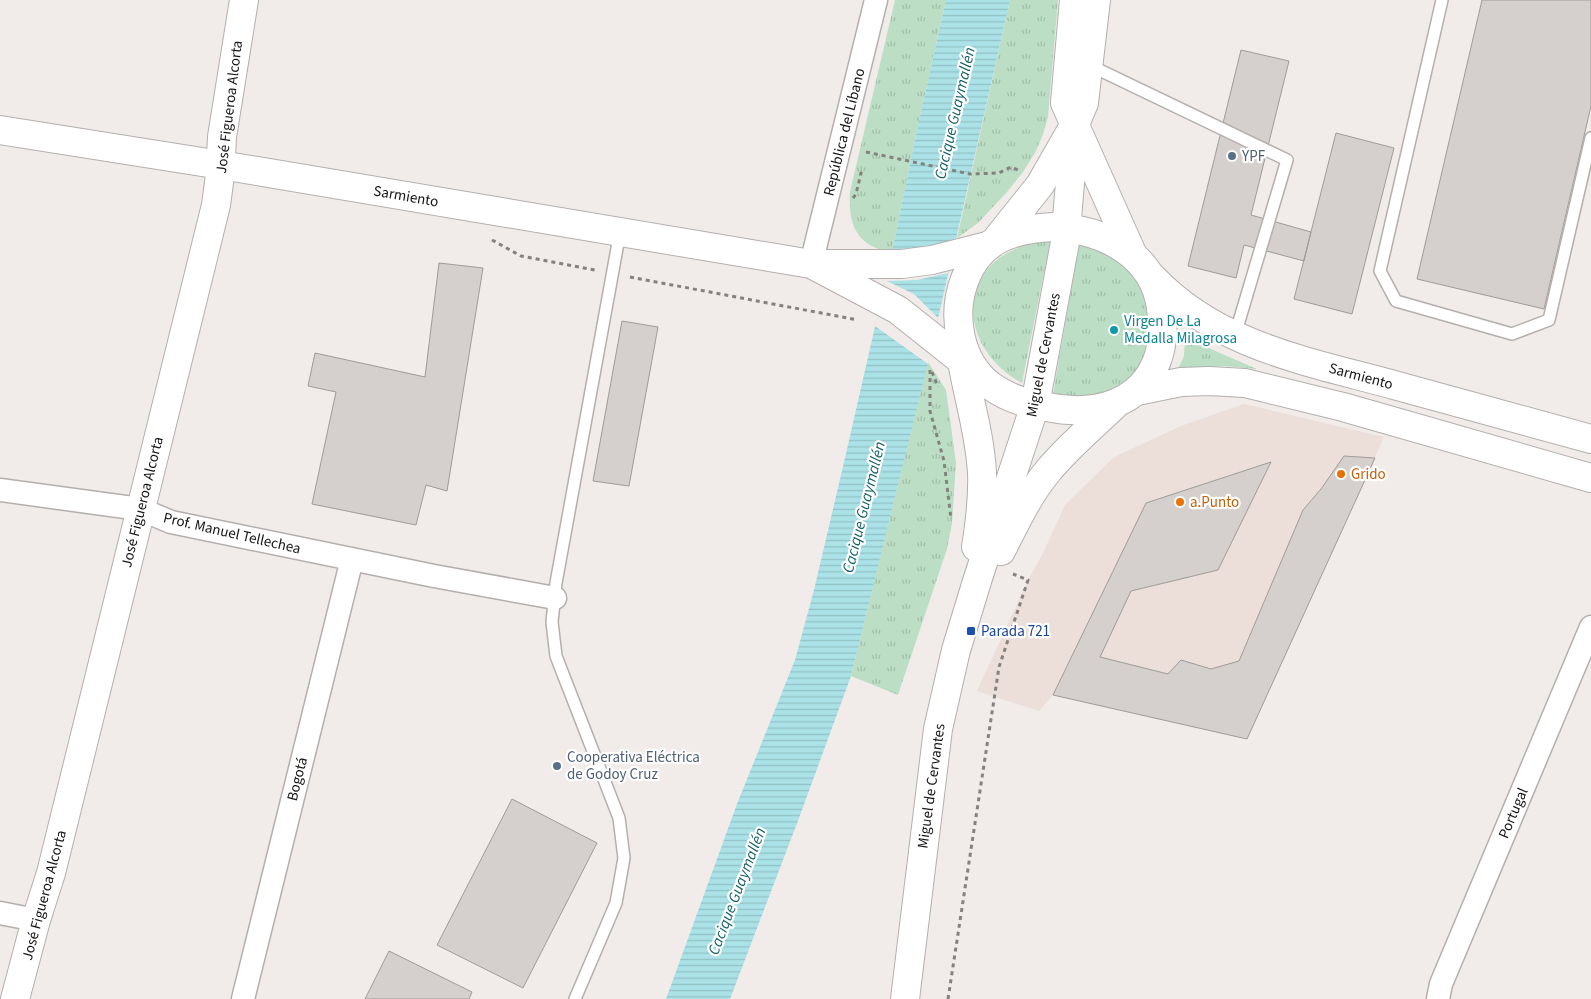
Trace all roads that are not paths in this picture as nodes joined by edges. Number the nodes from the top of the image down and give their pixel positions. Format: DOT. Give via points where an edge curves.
graph roads {
  1 [pos="244,0"];
  2 [pos="876,0"];
  3 [pos="1074,0"];
  4 [pos="1096,0"];
  5 [pos="1442,0"];
  6 [pos="1088,64"];
  7 [pos="1074,124"];
  8 [pos="0,130"];
  9 [pos="1591,138"];
  10 [pos="221,165"];
  11 [pos="1066,228"];
  12 [pos="620,232"];
  13 [pos="991,243"];
  14 [pos="811,264"];
  15 [pos="1141,264"];
  16 [pos="1235,337"];
  17 [pos="953,357"];
  18 [pos="1127,398"];
  19 [pos="1035,405"];
  20 [pos="1591,439"];
  21 [pos="1591,478"];
  22 [pos="0,490"];
  23 [pos="140,509"];
  24 [pos="352,559"];
  25 [pos="978,578"];
  26 [pos="555,598"];
  27 [pos="1591,627"];
  28 [pos="0,913"];
  29 [pos="36,920"];
  30 [pos="15,999"];
  31 [pos="242,999"];
  32 [pos="575,999"];
  33 [pos="905,999"];
  34 [pos="1438,999"];
  1 -- 10 [label="main road, José Figueroa Alcorta" via="222,137"];
  2 -- 14 [label="street, República del Líbano"];
  3 -- 7 [label="main road, Miguel de Cervantes" via="1065,103"];
  4 -- 6 [label="main road, Miguel de Cervantes"];
  5 -- 9 [label="lane" via="1380,271 1396,301 1512,334 1549,320"];
  6 -- 7 [label="main road, Miguel de Cervantes" via="1084,103"];
  6 -- 16 [label="lane" via="1287,160"];
  7 -- 11 [label="main road, Miguel de Cervantes"];
  7 -- 13 [label="main road, Miguel de Cervantes" via="1040,185"];
  7 -- 15 [label="main road, Miguel de Cervantes"];
  8 -- 10 [label="main road, Sarmiento"];
  10 -- 12 [label="main road, Sarmiento"];
  10 -- 23 [label="main road, José Figueroa Alcorta" via="216,205"];
  11 -- 13 [label="main road" via="1028,230"];
  11 -- 15 [label="main road" via="1090,233"];
  11 -- 19 [label="main road, Miguel de Cervantes"];
  12 -- 14 [label="main road, Sarmiento"];
  12 -- 26 [label="lane"];
  13 -- 14 [label="main road, Sarmiento" via="922,262"];
  13 -- 17 [label="main road, Miguel de Cervantes" via="975,258 960,293"];
  14 -- 17 [label="main road, Sarmiento" via="874,311 898,310"];
  15 -- 16 [label="main road, Sarmiento" via="1182,305"];
  15 -- 18 [label="main road, Miguel de Cervantes" via="1156,286 1164,329 1152,372"];
  16 -- 20 [label="main road, Sarmiento" via="1285,356"];
  17 -- 19 [label="main road, Sarmiento" via="998,391"];
  17 -- 25 [label="main road, Miguel de Cervantes" via="976,424 982,472 974,559"];
  18 -- 19 [label="main road, Sarmiento" via="1093,410"];
  18 -- 21 [label="main road" via="1181,382 1245,383 1344,407"];
  18 -- 25 [label="main road" via="1071,446 1048,471 1031,495 994,567"];
  19 -- 25 [label="main road, Miguel de Cervantes"];
  22 -- 23 [label="street, Prof. Manuel Tellechea"];
  23 -- 24 [label="street, Prof. Manuel Tellechea" via="171,522"];
  23 -- 29 [label="main road, José Figueroa Alcorta" via="51,873"];
  24 -- 26 [label="street, Prof. Manuel Tellechea"];
  24 -- 31 [label="street, Bogotá"];
  25 -- 33 [label="main road, Miguel de Cervantes" via="956,650 938,729"];
  26 -- 32 [label="lane" via="552,622 556,656 619,818 624,858 616,903"];
  27 -- 34 [label="street, Portugal" via="1445,975"];
  28 -- 29 [label="street"];
  29 -- 30 [label="main road, José Figueroa Alcorta"];
}
